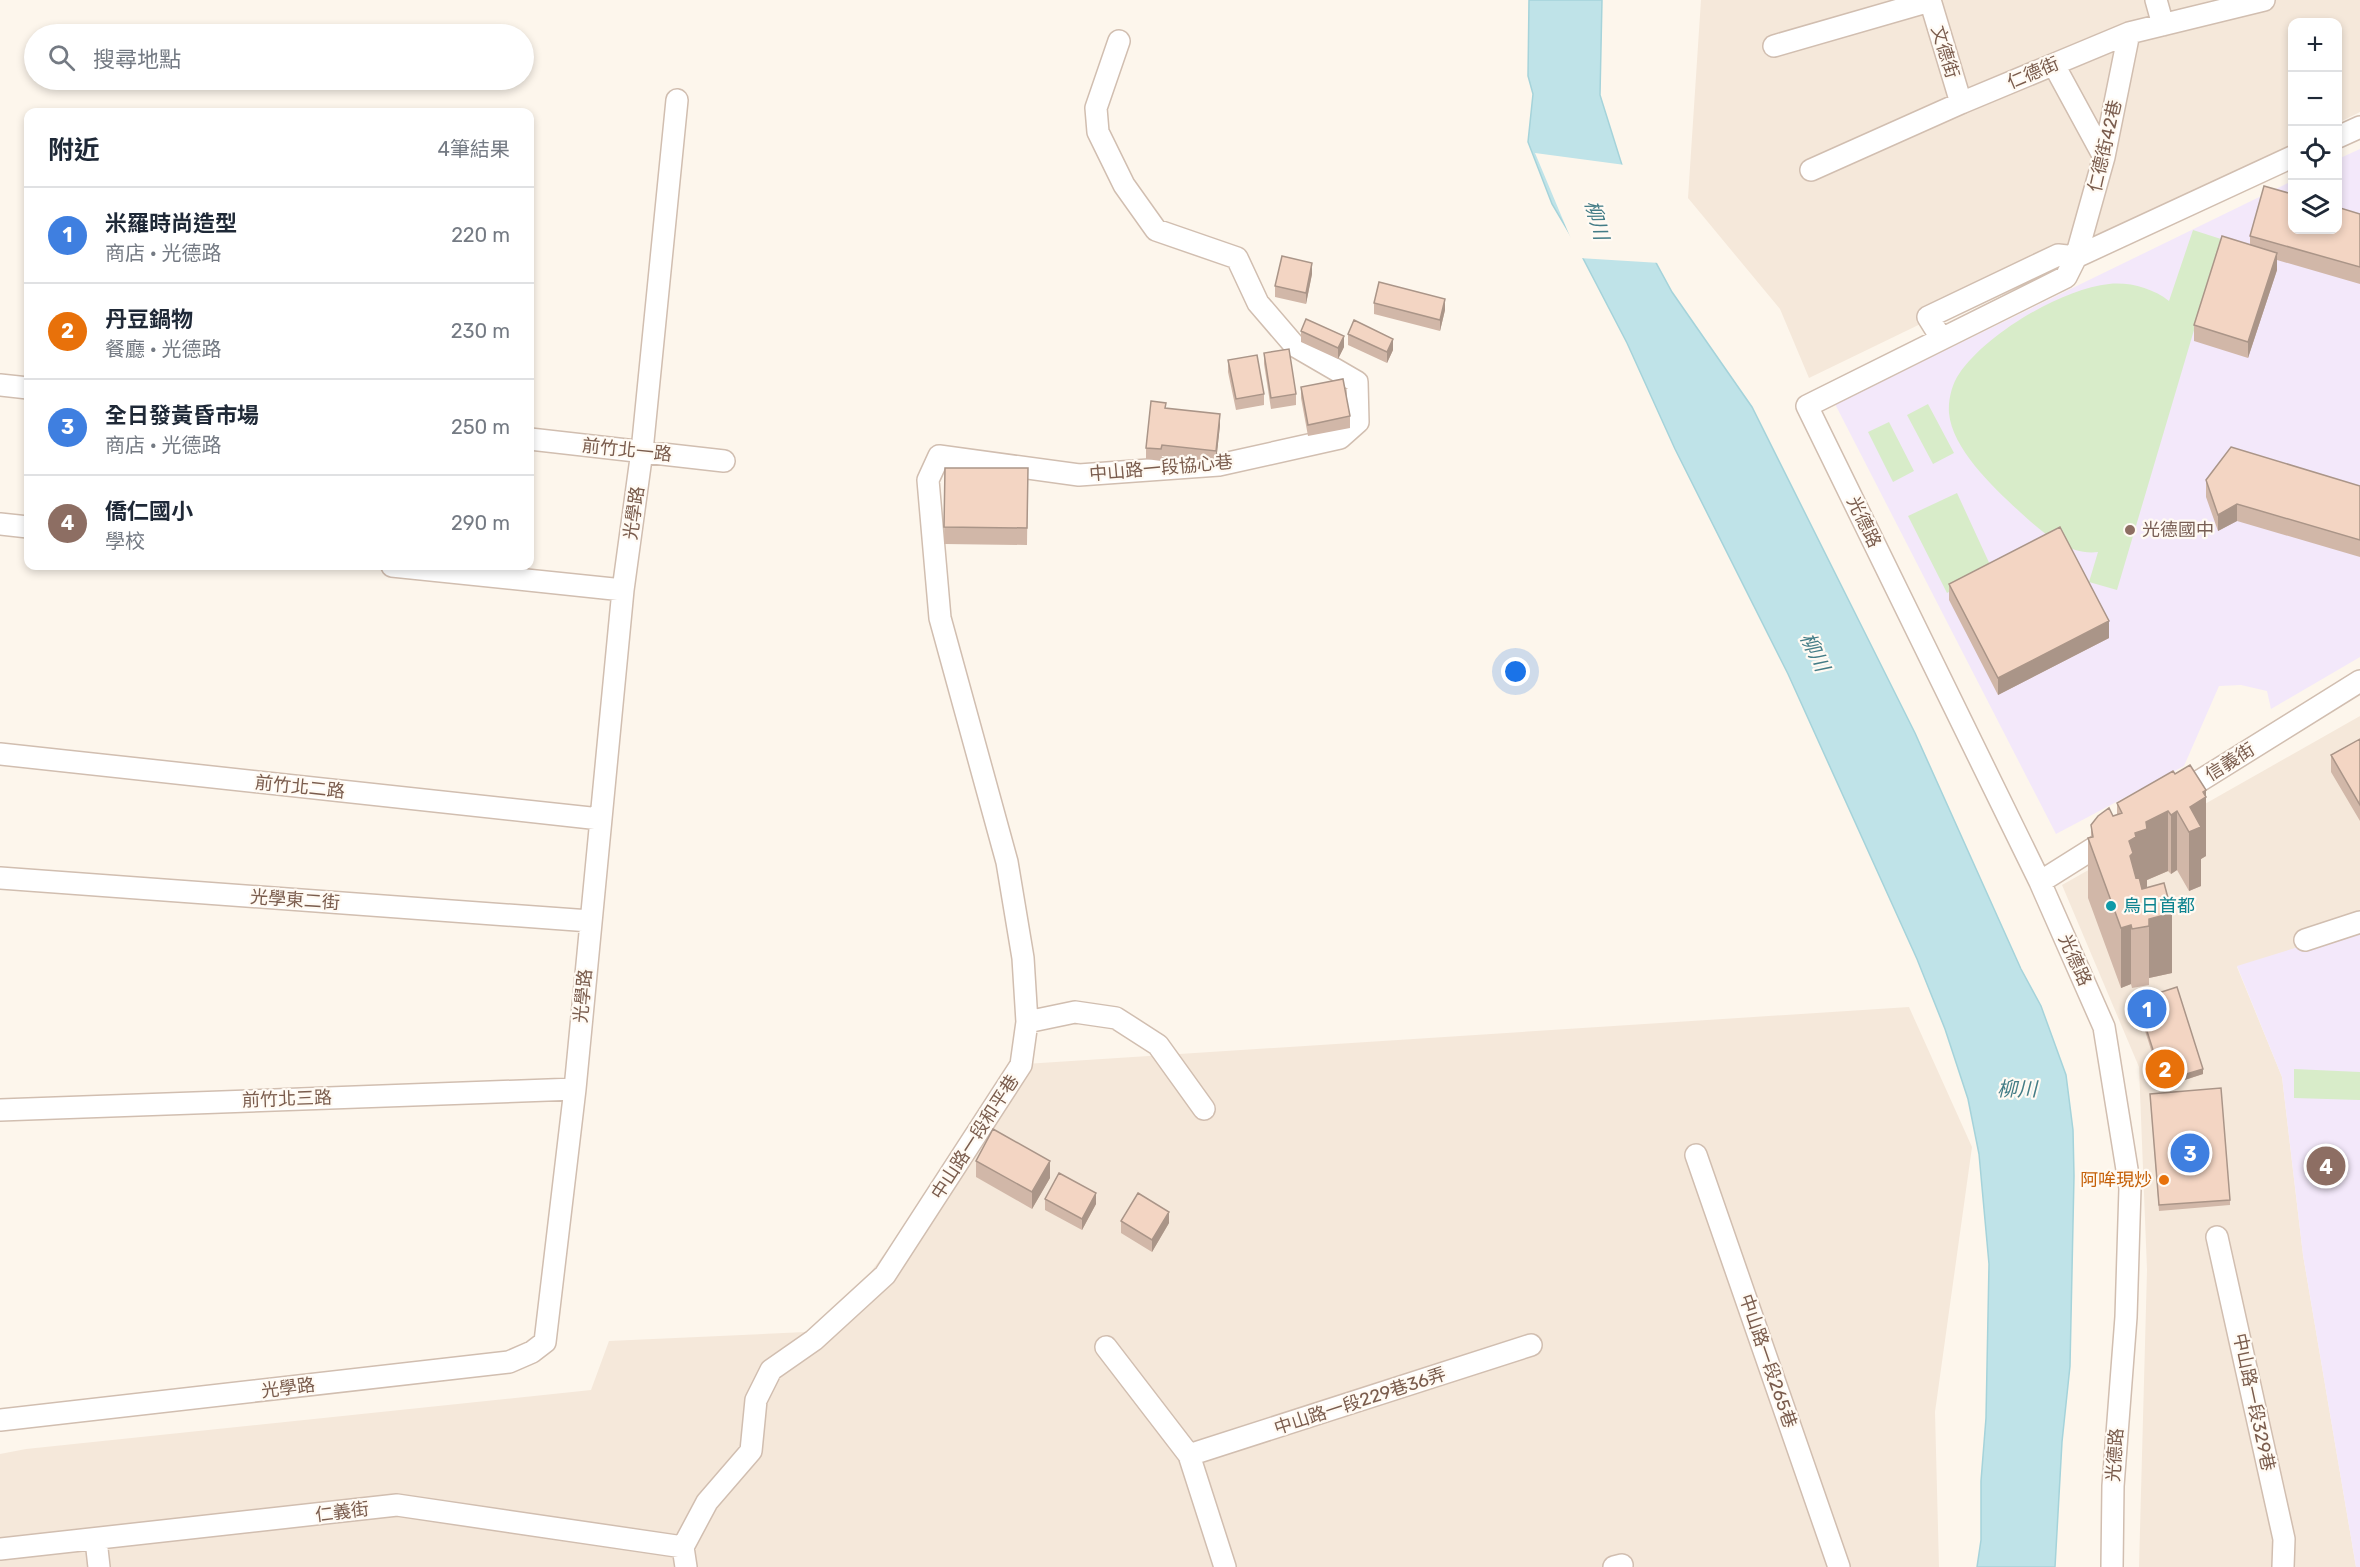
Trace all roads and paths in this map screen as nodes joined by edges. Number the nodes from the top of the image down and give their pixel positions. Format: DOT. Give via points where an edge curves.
graph roads {
  1 [pos="2156,0"];
  2 [pos="2264,0"];
  3 [pos="1930,1"];
  4 [pos="2163,25"];
  5 [pos="2130,33"];
  6 [pos="1119,41"];
  7 [pos="1774,46"];
  8 [pos="2054,64"];
  9 [pos="678,100"];
  10 [pos="1961,103"];
  11 [pos="2360,127"];
  12 [pos="2342,135"];
  13 [pos="2104,157"];
  14 [pos="2288,160"];
  15 [pos="1811,170"];
  16 [pos="2076,257"];
  17 [pos="0,385"];
  18 [pos="24,387"];
  19 [pos="534,439"];
  20 [pos="642,451"];
  21 [pos="724,461"];
  22 [pos="928,480"];
  23 [pos="0,524"];
  24 [pos="24,527"];
  25 [pos="430,570"];
  26 [pos="623,590"];
  27 [pos="2360,681"];
  28 [pos="0,754"];
  29 [pos="2160,807"];
  30 [pos="600,819"];
  31 [pos="2130,825"];
  32 [pos="0,878"];
  33 [pos="2040,882"];
  34 [pos="590,921"];
  35 [pos="2360,922"];
  36 [pos="2306,940"];
  37 [pos="1027,1022"];
  38 [pos="575,1089"];
  39 [pos="1204,1109"];
  40 [pos="0,1110"];
  41 [pos="1696,1155"];
  42 [pos="2217,1237"];
  43 [pos="1531,1346"];
  44 [pos="1106,1347"];
  45 [pos="0,1420"];
  46 [pos="1189,1455"];
  47 [pos="96,1540"];
  48 [pos="0,1549"];
  49 [pos="684,1557"];
  50 [pos="99,1567"];
  51 [pos="1224,1567"];
  52 [pos="1839,1567"];
  53 [pos="2112,1567"];
  54 [pos="2283,1567"];
  1 -- 4 [label="street"];
  2 -- 4 [label="street, 仁德街"];
  3 -- 7 [label="street"];
  3 -- 10 [label="street, 文德街"];
  4 -- 5 [label="street, 仁德街"];
  5 -- 8 [label="street, 仁德街"];
  5 -- 13 [label="street, 仁德街42巷"];
  6 -- 22 [label="street, 中山路一段協心巷" via="1096,108 1098,132 1124,185 1156,230 1236,258 1258,303 1295,346 1357,382 1358,422 1340,438 1219,465 1079,476 939,456"];
  8 -- 10 [label="street, 仁德街"];
  8 -- 13 [label="street"];
  9 -- 20 [label="street, 光學路"];
  10 -- 15 [label="street, 仁德街"];
  11 -- 12 [label="street"];
  13 -- 16 [label="street, 仁德街42巷"];
  14 -- 16 [label="street"];
  16 -- 33 [label="street, 光德路" via="2066,277 1807,406"];
  17 -- 18 [label="street"];
  19 -- 20 [label="street, 前竹北一路"];
  20 -- 21 [label="street, 前竹北一路"];
  20 -- 26 [label="street, 光學路"];
  22 -- 37 [label="street, 中山路一段和平巷" via="940,618 1007,862 1023,958"];
  23 -- 24 [label="street"];
  25 -- 26 [label="street"];
  26 -- 30 [label="street, 光學路"];
  27 -- 29 [label="street, 信義街"];
  28 -- 30 [label="street, 前竹北二路"];
  30 -- 34 [label="street, 光學路"];
  31 -- 33 [label="street"];
  32 -- 34 [label="street, 光學東二街"];
  33 -- 53 [label="street, 光德路" via="2104,1027 2130,1188"];
  34 -- 38 [label="street, 光學路"];
  35 -- 36 [label="street"];
  37 -- 39 [label="street" via="1075,1012 1116,1018 1158,1045"];
  37 -- 49 [label="street, 中山路一段和平巷" via="1021,1065 885,1275 813,1340 771,1370 756,1400 751,1451 707,1502"];
  38 -- 40 [label="street, 前竹北三路"];
  38 -- 45 [label="street, 光學路" via="545,1342 532,1352 509,1362"];
  41 -- 52 [label="street, 中山路一段265巷"];
  42 -- 54 [label="street, 中山路一段329巷" via="2284,1539"];
  43 -- 46 [label="street, 中山路一段229巷36弄"];
  44 -- 46 [label="street"];
  46 -- 51 [label="street"];
  47 -- 48 [label="street, 仁義街"];
  47 -- 49 [label="street, 仁義街" via="397,1505"];
  47 -- 50 [label="street"];
}
